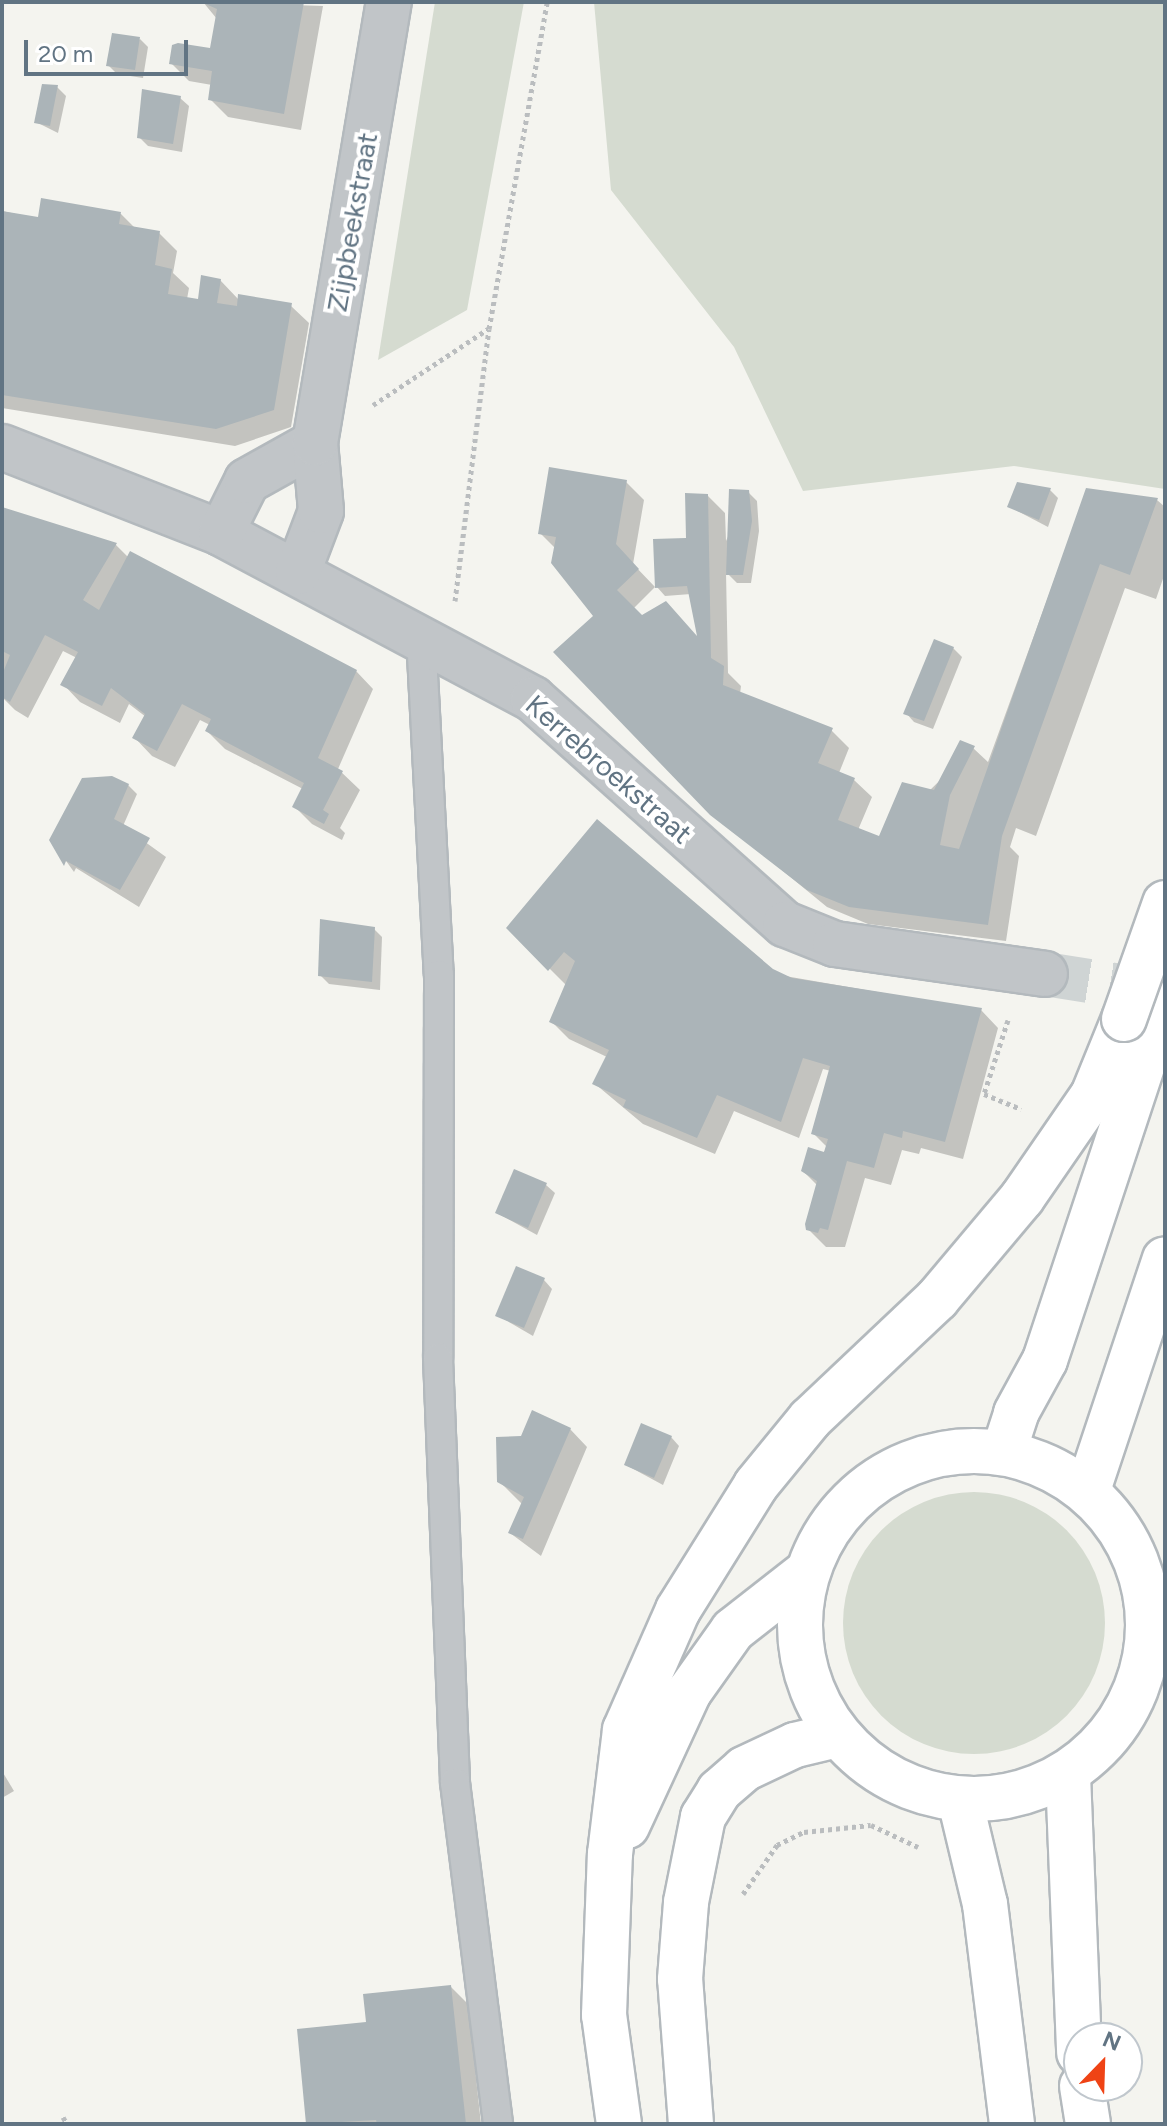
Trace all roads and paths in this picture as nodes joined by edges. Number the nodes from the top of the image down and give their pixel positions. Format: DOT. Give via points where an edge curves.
graph roads {
  1 [pos="389,2"];
  2 [pos="547,2"];
  3 [pos="489,329"];
  4 [pos="315,443"];
  5 [pos="2,447"];
  6 [pos="221,533"];
  7 [pos="298,572"];
  8 [pos="435,643"];
  9 [pos="1165,903"];
  10 [pos="1035,972"];
  11 [pos="1148,1015"];
  12 [pos="1013,1105"];
  13 [pos="1165,1259"];
  14 [pos="1004,1451"];
  15 [pos="1088,1490"];
  16 [pos="806,1573"];
  17 [pos="837,1735"];
  18 [pos="1068,1775"];
  19 [pos="960,1800"];
  20 [pos="610,1854"];
  21 [pos="927,1857"];
  22 [pos="740,1900"];
  23 [pos="1078,2022"];
  24 [pos="1085,2102"];
  25 [pos="63,2117"];
  26 [pos="67,2124"];
  27 [pos="498,2124"];
  28 [pos="619,2124"];
  29 [pos="691,2124"];
  30 [pos="1012,2124"];
  31 [pos="1088,2124"];
  1 -- 4 [label="street, Zijpbeekstraat"];
  2 -- 3 [label="path"];
  3 -- 4 [label="path"];
  3 -- 8 [label="path"];
  4 -- 6 [label="street" via="247,481"];
  4 -- 7 [label="street, Zijpbeekstraat" via="321,511"];
  5 -- 6 [label="street, Kerrebroekstraat"];
  6 -- 7 [label="street, Kerrebroekstraat"];
  7 -- 8 [label="street, Kerrebroekstraat"];
  8 -- 10 [label="street, Kerrebroekstraat" via="533,699 785,924 835,944"];
  8 -- 27 [label="lane" via="438,1358 455,1783"];
  9 -- 11 [label="main road, bridge"];
  10 -- 12 [label="path" via="984,1094"];
  11 -- 14 [label="main road" via="1045,1360 1016,1413"];
  11 -- 20 [label="main road" via="1022,1198 937,1299 810,1419 756,1485 678,1610 625,1730"];
  13 -- 15 [label="main road"];
  14 -- 15 [label="main road" via="1049,1465"];
  14 -- 16 [label="main road" via="940,1452 882,1475 836,1517"];
  15 -- 18 [label="main road" via="1130,1542 1150,1605 1145,1670 1117,1730"];
  16 -- 17 [label="main road" via="799,1615 802,1658 815,1698"];
  16 -- 20 [label="main road" via="750,1612 697,1679 656,1757 639,1808"];
  17 -- 19 [label="main road" via="871,1767 913,1790"];
  17 -- 29 [label="main road" via="795,1745 744,1769 719,1791 703,1817 686,1902 680,1979"];
  18 -- 19 [label="main road" via="1016,1796"];
  18 -- 23 [label="main road"];
  19 -- 30 [label="main road" via="985,1904"];
  20 -- 28 [label="main road" via="604,2015"];
  21 -- 22 [label="path" via="920,1847 871,1825 831,1825 777,1845 751,1876"];
  24 -- 31 [label="main road"];
  25 -- 26 [label="path"];
}
